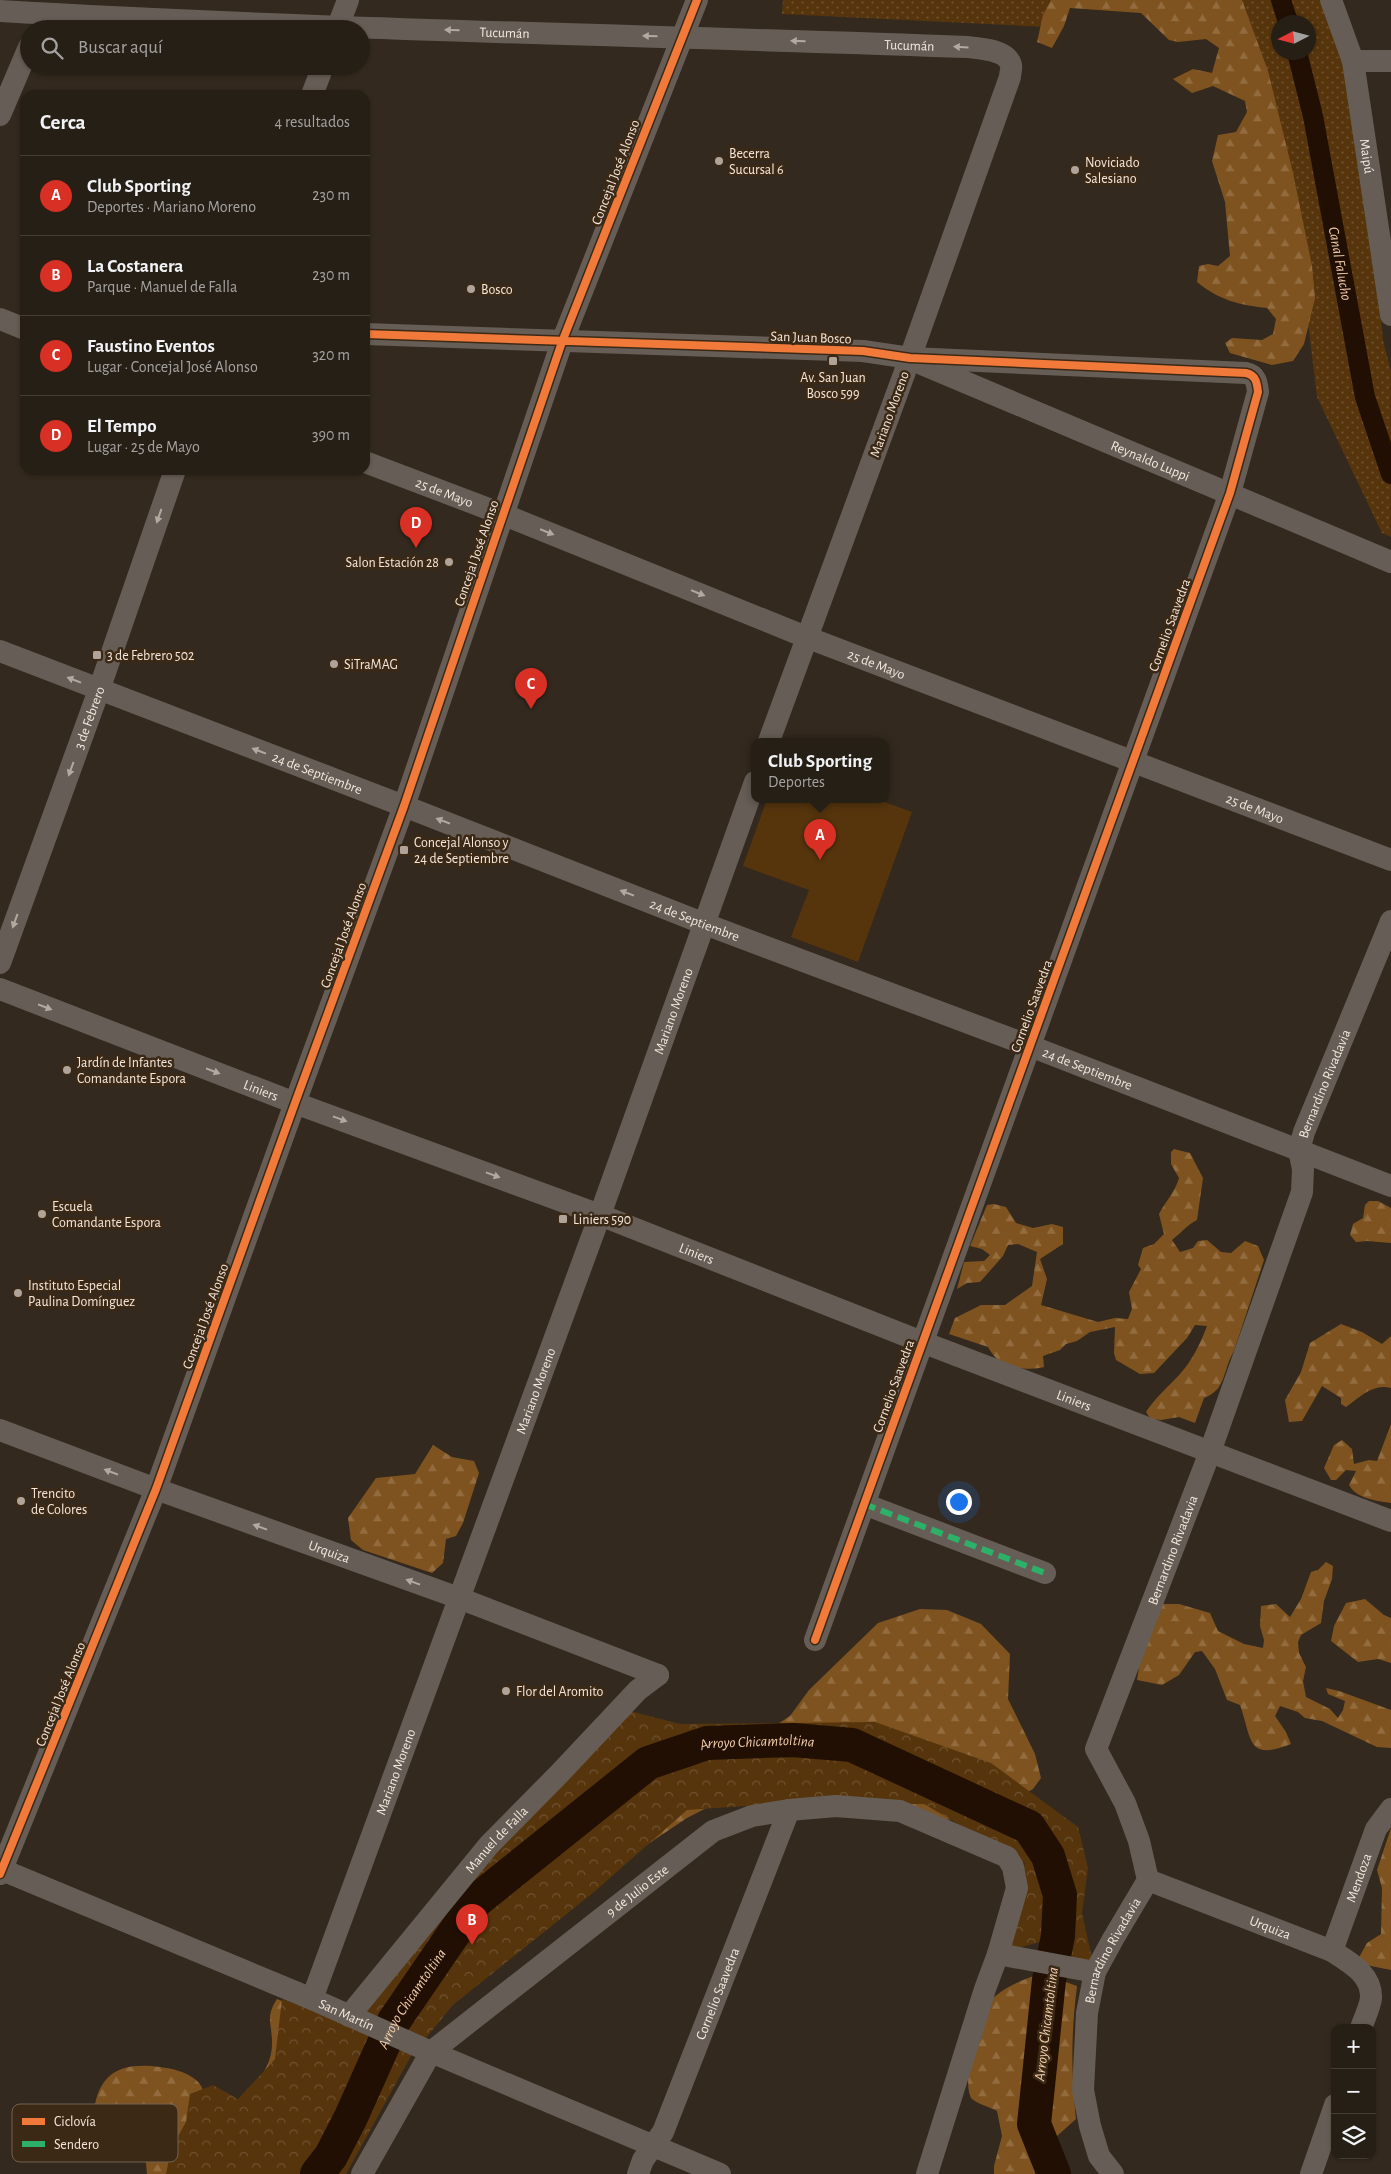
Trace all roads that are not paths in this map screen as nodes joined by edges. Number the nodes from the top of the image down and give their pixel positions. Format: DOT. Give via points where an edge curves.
graph roads {
  1 [pos="348,0"];
  2 [pos="697,0"];
  3 [pos="1331,0"];
  4 [pos="0,11"];
  5 [pos="42,14"];
  6 [pos="168,20"];
  7 [pos="340,20"];
  8 [pos="370,29"];
  9 [pos="682,37"];
  10 [pos="1007,58"];
  11 [pos="1353,61"];
  12 [pos="1391,61"];
  13 [pos="20,67"];
  14 [pos="320,75"];
  15 [pos="314,90"];
  16 [pos="0,115"];
  17 [pos="0,314"];
  18 [pos="20,316"];
  19 [pos="1391,316"];
  20 [pos="0,319"];
  21 [pos="20,327"];
  22 [pos="370,334"];
  23 [pos="562,342"];
  24 [pos="910,358"];
  25 [pos="1255,377"];
  26 [pos="370,464"];
  27 [pos="173,475"];
  28 [pos="1230,494"];
  29 [pos="502,514"];
  30 [pos="1391,562"];
  31 [pos="806,637"];
  32 [pos="0,651"];
  33 [pos="99,690"];
  34 [pos="770,738"];
  35 [pos="1132,763"];
  36 [pos="751,793"];
  37 [pos="404,806"];
  38 [pos="1391,860"];
  39 [pos="1391,921"];
  40 [pos="705,924"];
  41 [pos="0,963"];
  42 [pos="0,989"];
  43 [pos="1030,1046"];
  44 [pos="295,1103"];
  45 [pos="1299,1150"];
  46 [pos="1391,1186"];
  47 [pos="600,1215"];
  48 [pos="922,1342"];
  49 [pos="0,1430"];
  50 [pos="1210,1452"];
  51 [pos="156,1489"];
  52 [pos="864,1504"];
  53 [pos="1391,1521"];
  54 [pos="1046,1573"];
  55 [pos="459,1598"];
  56 [pos="815,1640"];
  57 [pos="658,1675"];
  58 [pos="1391,1809"];
  59 [pos="789,1810"];
  60 [pos="1,1871"];
  61 [pos="1148,1880"];
  62 [pos="1332,1951"];
  63 [pos="998,1954"];
  64 [pos="1095,1972"];
  65 [pos="312,1999"];
  66 [pos="354,2017"];
  67 [pos="1361,2024"];
  68 [pos="427,2051"];
  69 [pos="1332,2114"];
  70 [pos="652,2147"];
  71 [pos="362,2174"];
  72 [pos="638,2174"];
  73 [pos="720,2174"];
  74 [pos="927,2174"];
  75 [pos="1113,2174"];
  76 [pos="1312,2174"];
  1 -- 7 [label="street"];
  2 -- 9 [label="street, Concejal José Alonso"];
  3 -- 11 [label="street, Maipú"];
  4 -- 5 [label="street, Tucumán"];
  5 -- 6 [label="street, Tucumán"];
  9 -- 8 [label="street, Tucumán, one-way"];
  10 -- 9 [label="street, Tucumán, one-way" via="992,50 968,47"];
  9 -- 23 [label="street, Concejal José Alonso"];
  10 -- 24 [label="street, Mariano Moreno" via="1011,65 1010,77"];
  11 -- 12 [label="street"];
  11 -- 19 [label="street, Maipú"];
  13 -- 16 [label="street"];
  14 -- 15 [label="street"];
  17 -- 18 [label="street"];
  20 -- 21 [label="street"];
  22 -- 23 [label="street, San Juan Bosco"];
  23 -- 24 [label="street, San Juan Bosco" via="863,351"];
  23 -- 29 [label="street, Concejal José Alonso"];
  24 -- 25 [label="street, San Juan Bosco" via="1246,372"];
  24 -- 28 [label="street, Reynaldo Luppi"];
  24 -- 31 [label="street, Mariano Moreno"];
  25 -- 28 [label="street, Cornelio Saavedra" via="1258,392"];
  26 -- 29 [label="street, 25 de Mayo"];
  27 -- 33 [label="street, 3 de Febrero, one-way"];
  28 -- 30 [label="street, Reynaldo Luppi"];
  28 -- 35 [label="street, Cornelio Saavedra"];
  29 -- 31 [label="street, 25 de Mayo, one-way"];
  29 -- 37 [label="street, Concejal José Alonso"];
  31 -- 34 [label="street, Mariano Moreno"];
  31 -- 35 [label="street, 25 de Mayo"];
  33 -- 32 [label="street, 24 de Septiembre, one-way"];
  37 -- 33 [label="street, 24 de Septiembre, one-way"];
  33 -- 41 [label="street, 3 de Febrero, one-way"];
  35 -- 38 [label="street, 25 de Mayo"];
  35 -- 43 [label="street, Cornelio Saavedra"];
  36 -- 40 [label="street, Mariano Moreno"];
  40 -- 37 [label="street, 24 de Septiembre, one-way"];
  37 -- 44 [label="street, Concejal José Alonso"];
  39 -- 45 [label="street, Bernardino Rivadavia"];
  40 -- 43 [label="street, 24 de Septiembre"];
  40 -- 47 [label="street, Mariano Moreno"];
  42 -- 44 [label="street, Liniers, one-way"];
  43 -- 45 [label="street, 24 de Septiembre"];
  43 -- 48 [label="street, Cornelio Saavedra"];
  44 -- 47 [label="street, Liniers, one-way"];
  44 -- 51 [label="street, Concejal José Alonso"];
  45 -- 46 [label="street, 24 de Septiembre"];
  45 -- 50 [label="street, Bernardino Rivadavia" via="1304,1169 1302,1192"];
  47 -- 48 [label="street, Liniers"];
  47 -- 55 [label="street, Mariano Moreno"];
  48 -- 50 [label="street, Liniers"];
  48 -- 52 [label="street, Cornelio Saavedra"];
  51 -- 49 [label="street, Urquiza, one-way"];
  50 -- 53 [label="street, Liniers"];
  50 -- 61 [label="street, Bernardino Rivadavia" via="1096,1749 1125,1803"];
  55 -- 51 [label="street, Urquiza, one-way"];
  51 -- 60 [label="street, Concejal José Alonso"];
  52 -- 54 [label="street"];
  52 -- 56 [label="street, Cornelio Saavedra"];
  55 -- 57 [label="street, Urquiza"];
  55 -- 65 [label="street, Mariano Moreno"];
  57 -- 66 [label="street, Manuel de Falla" via="638,1690 489,1845"];
  58 -- 62 [label="street, Mendoza" via="1376,1829"];
  59 -- 63 [label="street, 9 de Julio Este" via="836,1806 900,1811 1006,1857 1013,1867 1017,1888"];
  59 -- 68 [label="street, 9 de Julio Este" via="752,1816 713,1831"];
  59 -- 70 [label="street, Cornelio Saavedra" via="663,2132"];
  60 -- 65 [label="street, San Martín"];
  61 -- 62 [label="street, Urquiza"];
  61 -- 64 [label="street, Bernardino Rivadavia"];
  62 -- 67 [label="street, Urquiza" via="1366,1978 1371,1997"];
  63 -- 64 [label="street"];
  63 -- 74 [label="street"];
  64 -- 75 [label="street, Bernardino Rivadavia" via="1087,2013 1083,2090 1100,2156"];
  65 -- 66 [label="street, San Martín"];
  66 -- 68 [label="street, San Martín"];
  68 -- 70 [label="street, San Martín"];
  68 -- 71 [label="street, 9 de Julio Este"];
  69 -- 76 [label="street"];
  70 -- 72 [label="street, Cornelio Saavedra"];
  70 -- 73 [label="street, San Martín"];
}
